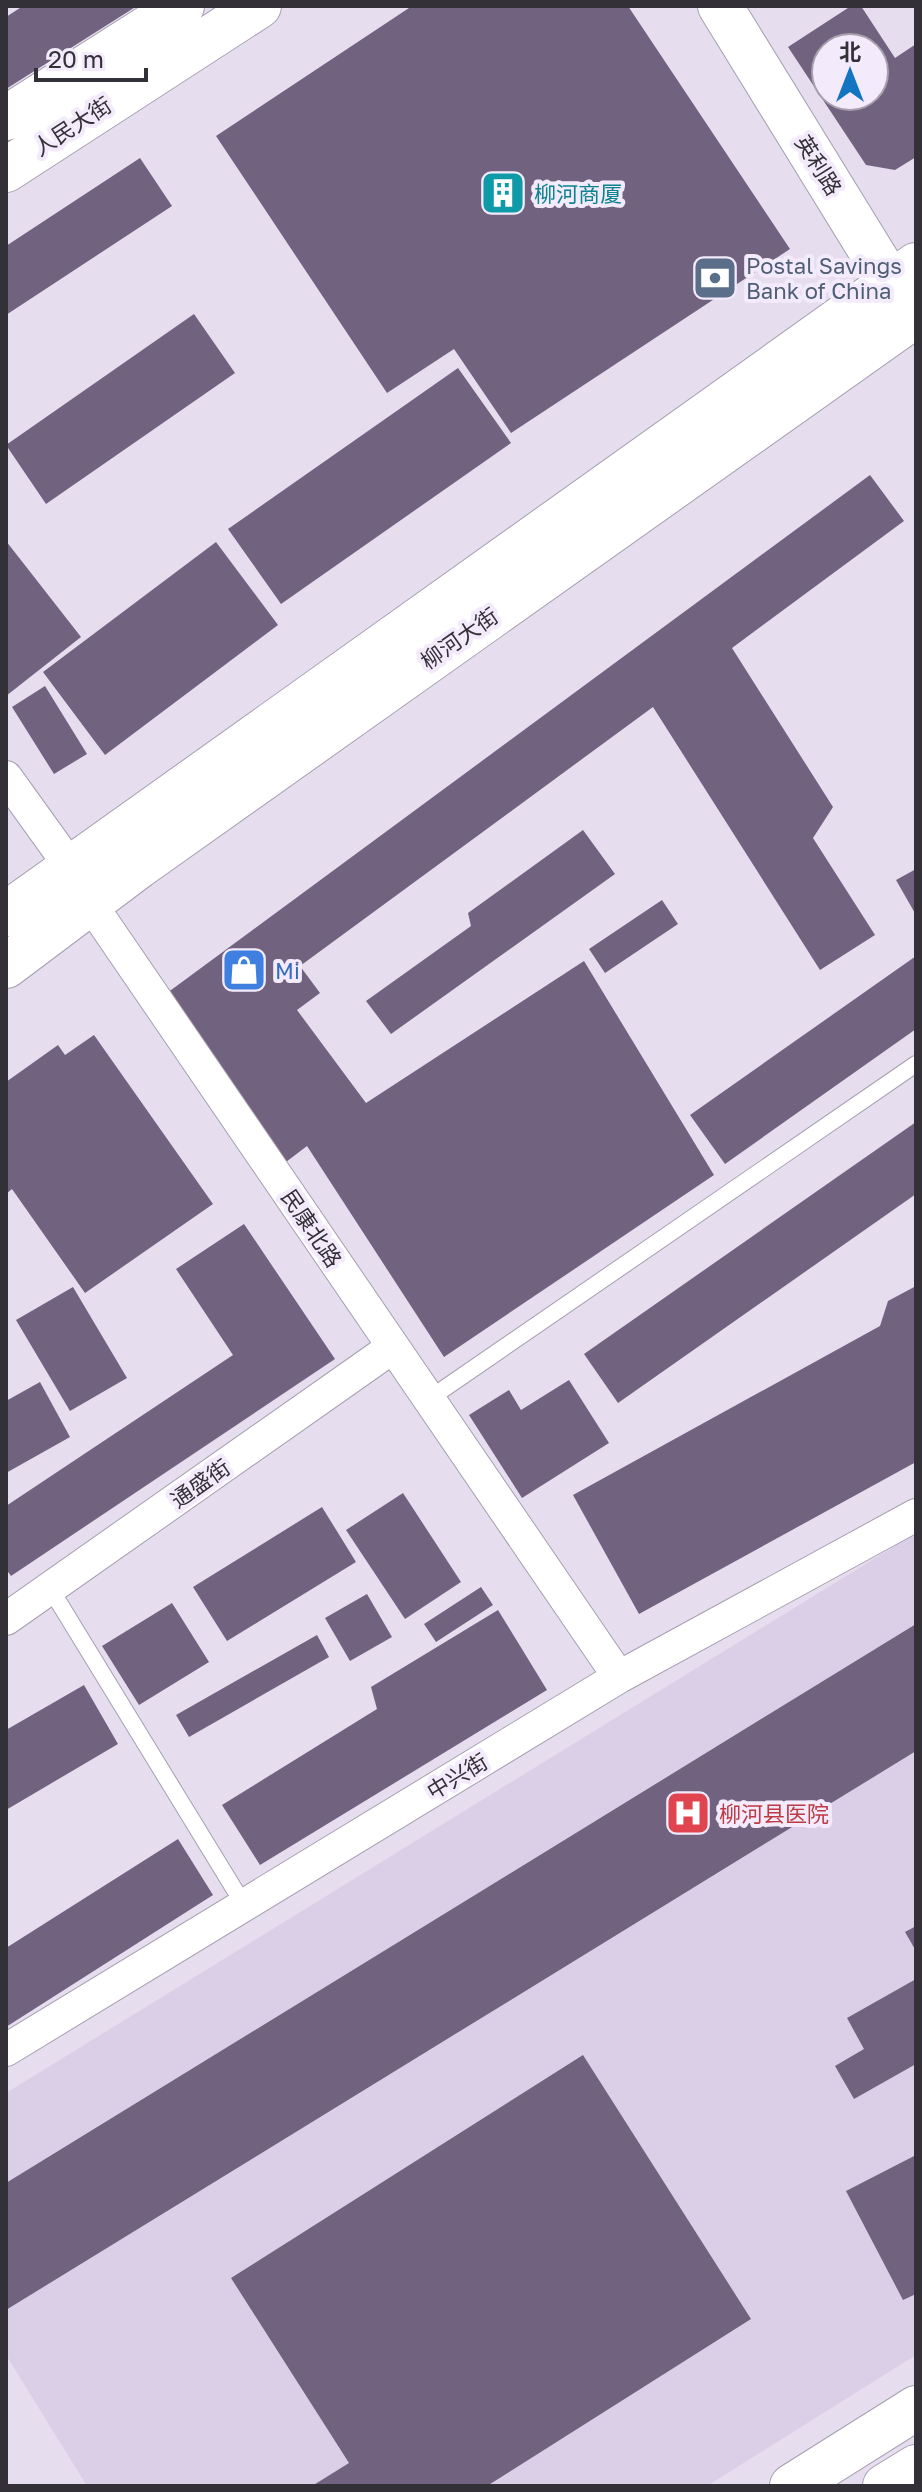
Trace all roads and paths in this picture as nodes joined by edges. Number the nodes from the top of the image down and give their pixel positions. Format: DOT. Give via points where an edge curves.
graph roads {
  1 [pos="182,6"];
  2 [pos="259,6"];
  3 [pos="720,6"];
  4 [pos="6,118"];
  5 [pos="6,170"];
  6 [pos="911,301"];
  7 [pos="6,777"];
  8 [pos="80,885"];
  9 [pos="6,914"];
  10 [pos="6,966"];
  11 [pos="916,1064"];
  12 [pos="393,1347"];
  13 [pos="429,1399"];
  14 [pos="916,1515"];
  15 [pos="50,1588"];
  16 [pos="6,1619"];
  17 [pos="619,1677"];
  18 [pos="244,1905"];
  19 [pos="6,2050"];
  20 [pos="916,2408"];
  21 [pos="916,2467"];
  22 [pos="792,2486"];
  23 [pos="885,2486"];
  1 -- 4 [label="main road, 人民大街"];
  2 -- 5 [label="main road, 人民大街"];
  3 -- 6 [label="main road, 英利路"];
  6 -- 8 [label="main road, 柳河大街"];
  7 -- 8 [label="street, 民康北路"];
  8 -- 9 [label="main road, 柳河大街"];
  8 -- 10 [label="main road, 柳河大街"];
  8 -- 12 [label="street, 民康北路"];
  11 -- 13 [label="lane"];
  12 -- 13 [label="street, 民康北路"];
  12 -- 15 [label="street, 通盛街"];
  13 -- 17 [label="street, 民康北路"];
  14 -- 17 [label="street, 中兴街"];
  15 -- 16 [label="street, 通盛街"];
  15 -- 18 [label="lane"];
  17 -- 18 [label="street, 中兴街"];
  18 -- 19 [label="street, 中兴街"];
  20 -- 22 [label="main road"];
  21 -- 23 [label="main road"];
}
